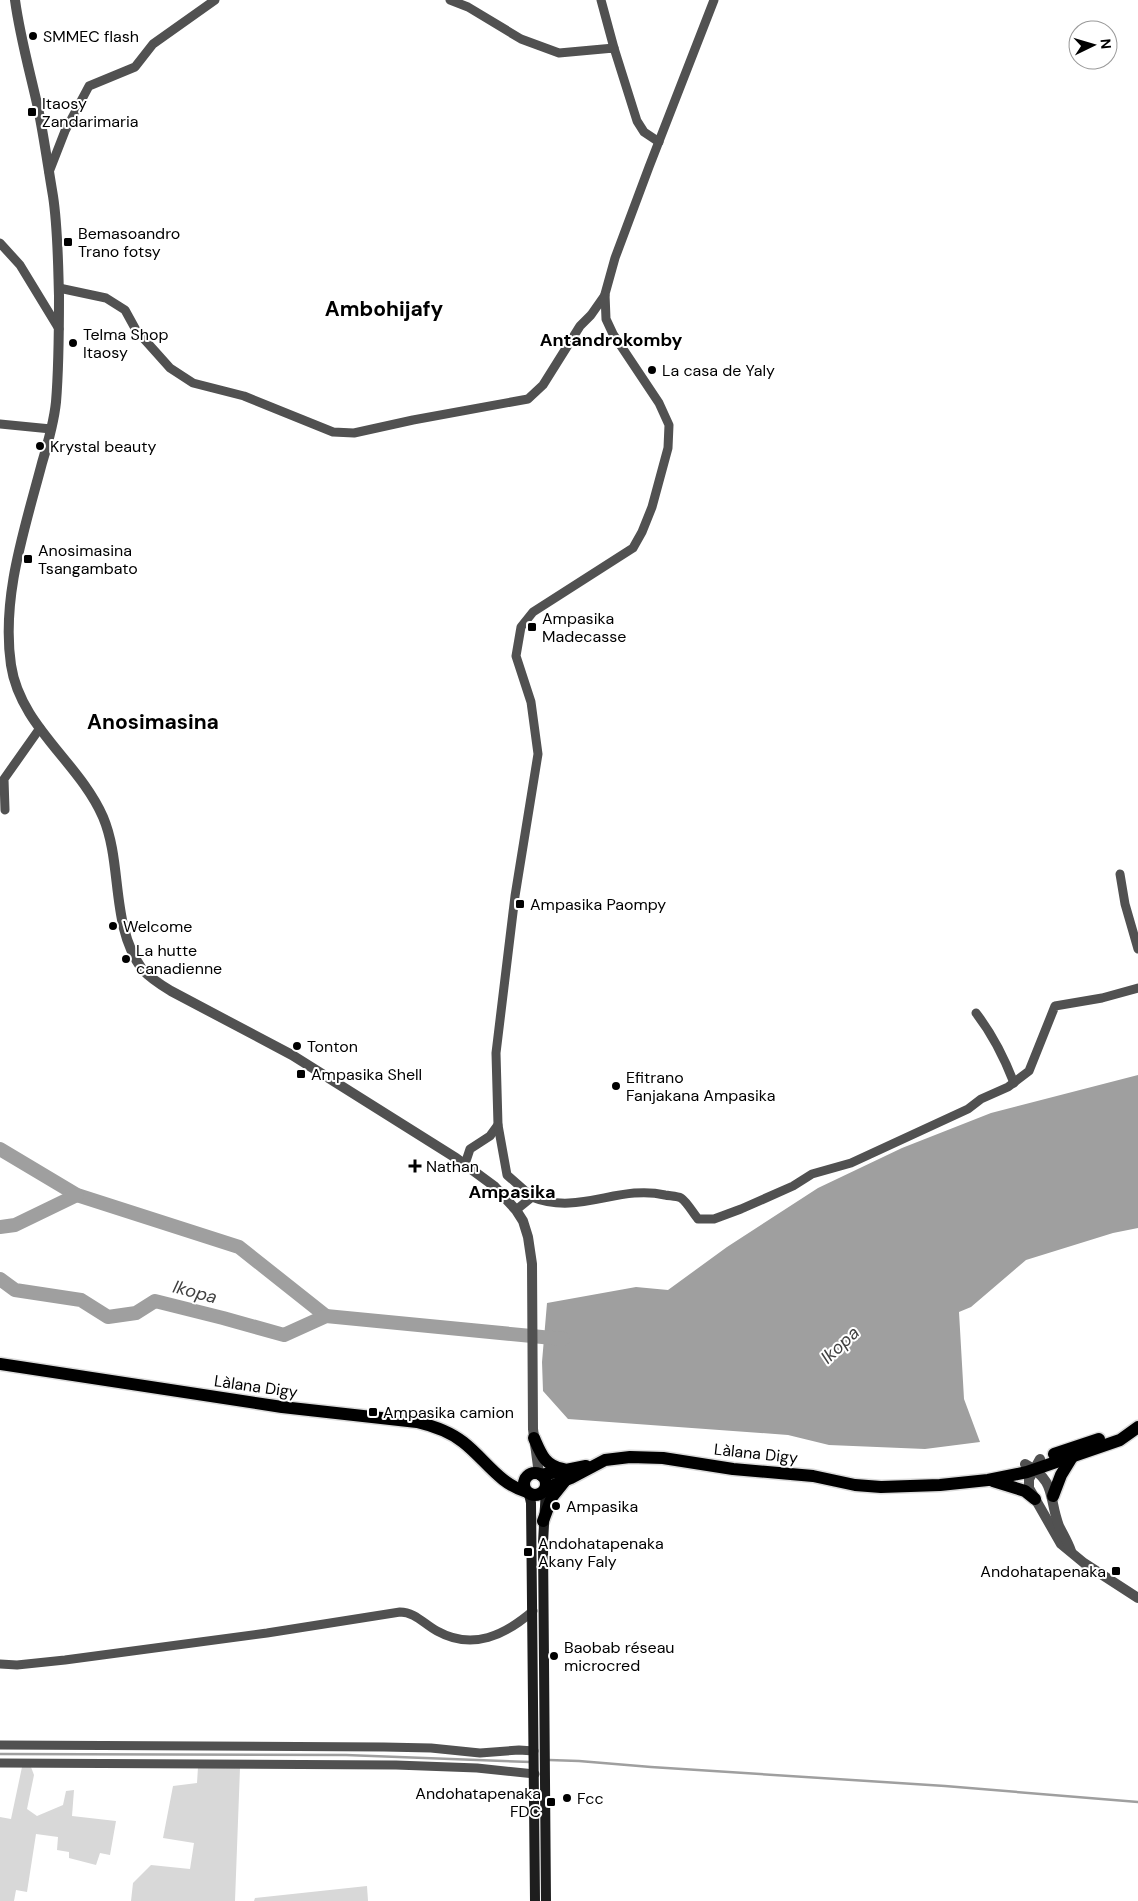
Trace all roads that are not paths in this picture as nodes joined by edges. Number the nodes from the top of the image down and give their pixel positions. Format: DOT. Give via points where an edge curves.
graph roads {
  1 [pos="15,0"];
  2 [pos="215,0"];
  3 [pos="450,0"];
  4 [pos="601,0"];
  5 [pos="714,0"];
  6 [pos="614,48"];
  7 [pos="659,142"];
  8 [pos="49,172"];
  9 [pos="0,243"];
  10 [pos="59,288"];
  11 [pos="605,294"];
  12 [pos="59,329"];
  13 [pos="0,424"];
  14 [pos="51,429"];
  15 [pos="40,728"];
  16 [pos="5,810"];
  17 [pos="1120,874"];
  18 [pos="1138,949"];
  19 [pos="1138,988"];
  20 [pos="976,1013"];
  21 [pos="1014,1083"];
  22 [pos="498,1125"];
  23 [pos="465,1164"];
  24 [pos="532,1197"];
  25 [pos="516,1210"];
  26 [pos="0,1364"];
  27 [pos="1138,1427"];
  28 [pos="534,1433"];
  29 [pos="1072,1457"];
  30 [pos="1034,1464"];
  31 [pos="492,1469"];
  32 [pos="566,1474"];
  33 [pos="535,1475"];
  34 [pos="988,1480"];
  35 [pos="913,1486"];
  36 [pos="546,1488"];
  37 [pos="528,1493"];
  38 [pos="1053,1496"];
  39 [pos="1035,1499"];
  40 [pos="543,1521"];
  41 [pos="1071,1552"];
  42 [pos="1138,1598"];
  43 [pos="533,1611"];
  44 [pos="0,1664"];
  45 [pos="0,1745"];
  46 [pos="534,1751"];
  47 [pos="0,1763"];
  48 [pos="534,1774"];
  49 [pos="535,1901"];
  50 [pos="546,1901"];
  1 -- 8 [label="street"];
  2 -- 8 [label="street" via="153,44 135,67 89,86 65,131"];
  3 -- 6 [label="street" via="468,7 521,39 559,53"];
  4 -- 6 [label="street"];
  5 -- 7 [label="street"];
  6 -- 7 [label="street" via="637,121 644,132"];
  7 -- 11 [label="street"];
  8 -- 10 [label="street" via="58,243"];
  9 -- 12 [label="street" via="20,265"];
  10 -- 11 [label="street" via="106,298 124,310 136,330 170,368 193,383 244,396 333,432 354,433 528,399 543,385 580,326"];
  10 -- 12 [label="street"];
  11 -- 22 [label="street" via="606,319 613,334 659,403 669,425 668,448 652,507 632,548 549,601 521,627 516,656 531,702 538,754 496,1054"];
  12 -- 14 [label="street" via="56,404"];
  13 -- 14 [label="street"];
  14 -- 15 [label="street" via="19,553 9,620 11,666 23,702"];
  15 -- 16 [label="street" via="4,779"];
  15 -- 23 [label="street" via="94,800 103,818 122,921 143,970 171,991 292,1055"];
  17 -- 18 [label="street"];
  19 -- 21 [label="street" via="1055,1006 1029,1071"];
  20 -- 21 [label="street" via="991,1032"];
  21 -- 24 [label="street" via="968,1109 851,1164 812,1174 741,1210 714,1219 698,1219 681,1198 654,1192 627,1193 562,1204"];
  22 -- 23 [label="street" via="490,1136 470,1149"];
  22 -- 24 [label="street" via="507,1175"];
  23 -- 25 [label="street" via="494,1186"];
  24 -- 25 [label="street"];
  25 -- 28 [label="street" via="528,1237 532,1280"];
  26 -- 31 [label="main road, Làlana Digy" via="282,1407 417,1422 435,1426 465,1443"];
  27 -- 29 [label="main road, Làlana Digy" via="1120,1440"];
  27 -- 30 [label="main road, Làlana Digy"];
  28 -- 32 [label="main road" via="545,1461"];
  28 -- 33 [label="street"];
  29 -- 30 [label="main road, Làlana Digy"];
  29 -- 38 [label="main road"];
  30 -- 34 [label="main road, Làlana Digy"];
  30 -- 35 [label="main road, Làlana Digy"];
  30 -- 38 [label="street"];
  30 -- 39 [label="street" via="1029,1488"];
  31 -- 33 [label="main road" via="511,1476"];
  31 -- 37 [label="main road, Làlana Digy" via="506,1483"];
  32 -- 33 [label="main road"];
  32 -- 35 [label="main road, Làlana Digy" via="612,1458 663,1458 733,1469 813,1476 855,1485"];
  32 -- 36 [label="main road"];
  32 -- 40 [label="main road"];
  33 -- 36 [label="main road" via="546,1480"];
  33 -- 37 [label="main road" via="524,1484"];
  34 -- 35 [label="main road, Làlana Digy"];
  34 -- 39 [label="main road" via="1016,1487"];
  36 -- 37 [label="main road" via="536,1496"];
  36 -- 40 [label="main road"];
  37 -- 43 [label="main road" via="531,1503"];
  38 -- 41 [label="street" via="1054,1509"];
  39 -- 41 [label="street" via="1061,1544"];
  40 -- 50 [label="main road"];
  41 -- 42 [label="street"];
  43 -- 44 [label="street" via="494,1637 471,1640 437,1631 413,1615 400,1612 65,1660"];
  43 -- 46 [label="main road"];
  45 -- 46 [label="street" via="384,1747 480,1753"];
  46 -- 48 [label="main road"];
  47 -- 48 [label="street" via="396,1765 486,1768"];
  48 -- 49 [label="main road"];
}
